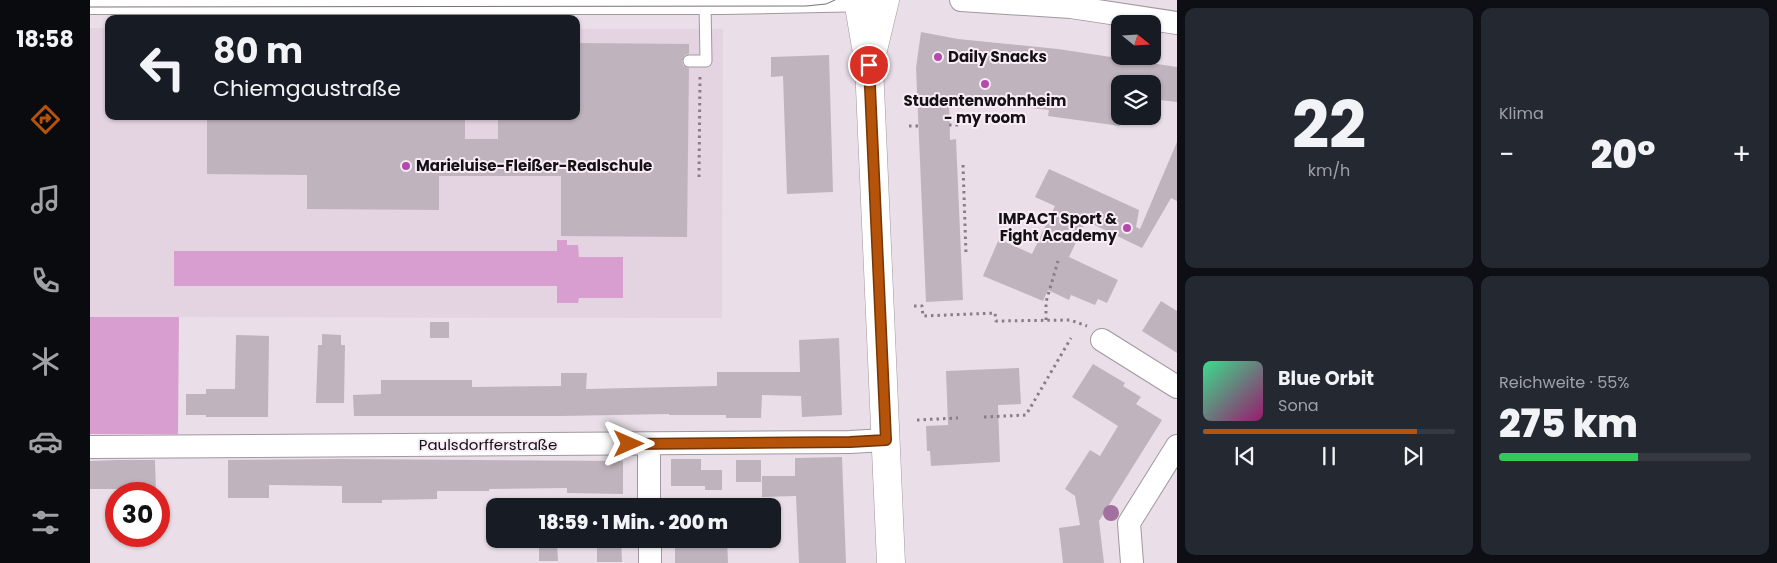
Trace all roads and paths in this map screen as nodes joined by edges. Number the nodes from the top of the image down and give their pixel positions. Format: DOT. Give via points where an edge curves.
graph roads {
  1 [pos="862,0"];
  2 [pos="885,0"];
  3 [pos="961,0"];
  4 [pos="90,3"];
  5 [pos="705,3"];
  6 [pos="1177,23"];
  7 [pos="689,61"];
  8 [pos="869,65"];
  9 [pos="700,71"];
  10 [pos="949,125"];
  11 [pos="961,125"];
  12 [pos="909,126"];
  13 [pos="918,126"];
  14 [pos="963,165"];
  15 [pos="699,177"];
  16 [pos="966,254"];
  17 [pos="1058,261"];
  18 [pos="914,306"];
  19 [pos="1046,320"];
  20 [pos="1071,338"];
  21 [pos="1102,340"];
  22 [pos="1177,387"];
  23 [pos="984,417"];
  24 [pos="958,418"];
  25 [pos="917,420"];
  26 [pos="886,440"];
  27 [pos="649,444"];
  28 [pos="1177,446"];
  29 [pos="90,447"];
  30 [pos="649,498"];
  31 [pos="650,548"];
  32 [pos="650,563"];
  33 [pos="891,563"];
  34 [pos="1132,563"];
  1 -- 5 [label="street"];
  1 -- 8 [label="main road"];
  2 -- 8 [label="main road"];
  3 -- 6 [label="street" via="1071,7"];
  4 -- 5 [label="street"];
  5 -- 7 [label="lane" via="706,61"];
  8 -- 26 [label="main road"];
  9 -- 15 [label="path"];
  10 -- 11 [label="path"];
  12 -- 13 [label="path"];
  14 -- 16 [label="path"];
  17 -- 19 [label="path" via="1048,294"];
  18 -- 19 [label="path" via="922,306 923,316 995,313 996,321"];
  19 -- 21 [label="path" via="1070,320 1088,326"];
  20 -- 23 [label="path" via="1026,415"];
  21 -- 22 [label="street"];
  24 -- 25 [label="path"];
  26 -- 27 [label="street, Paulsdorfferstraße"];
  26 -- 33 [label="main road"];
  27 -- 29 [label="street, Paulsdorfferstraße"];
  27 -- 30 [label="street"];
  28 -- 34 [label="street" via="1129,524"];
  31 -- 32 [label="street"];
}
